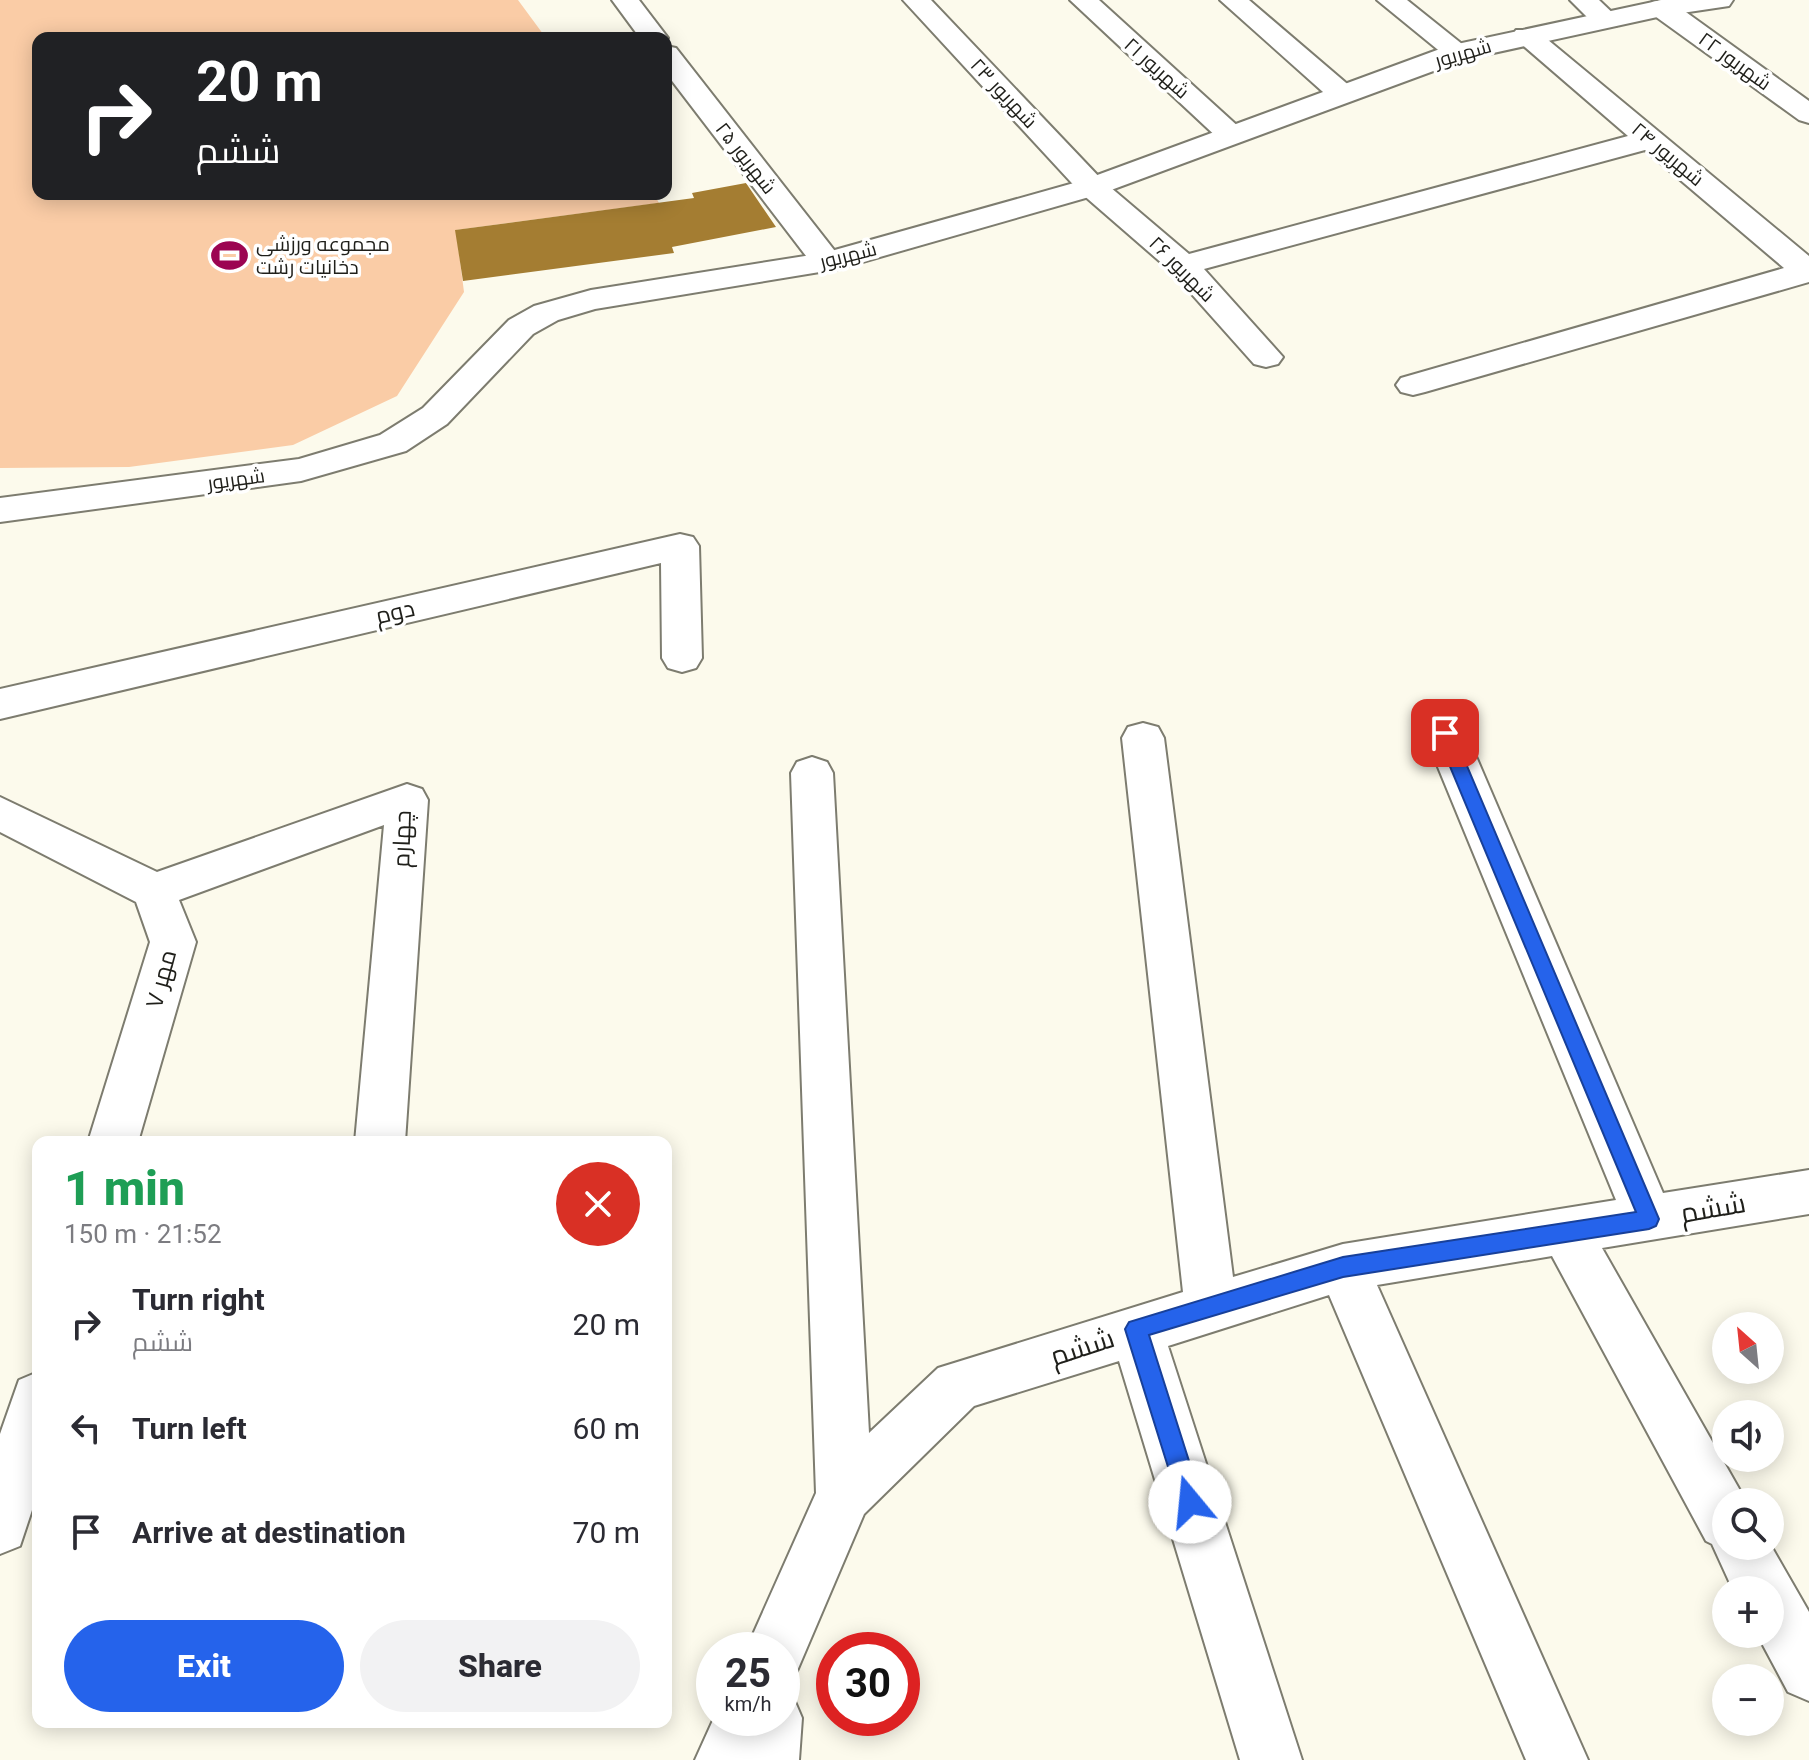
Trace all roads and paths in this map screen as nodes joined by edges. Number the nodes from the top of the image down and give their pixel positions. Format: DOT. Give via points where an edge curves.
graph roads {
  1 [pos="625,0"];
  2 [pos="916,0"];
  3 [pos="1083,0"];
  4 [pos="1233,0"];
  5 [pos="1390,0"];
  6 [pos="1720,0"];
  7 [pos="1662,8"];
  8 [pos="1594,10"];
  9 [pos="649,32"];
  10 [pos="1526,36"];
  11 [pos="1458,52"];
  12 [pos="672,62"];
  13 [pos="1342,94"];
  14 [pos="1809,114"];
  15 [pos="1231,135"];
  16 [pos="1651,139"];
  17 [pos="1092,187"];
  18 [pos="827,262"];
  19 [pos="1183,265"];
  20 [pos="1809,271"];
  21 [pos="1266,357"];
  22 [pos="1413,385"];
  23 [pos="0,510"];
  24 [pos="682,658"];
  25 [pos="0,704"];
  26 [pos="1445,733"];
  27 [pos="1143,738"];
  28 [pos="812,773"];
  29 [pos="0,813"];
  30 [pos="154,891"];
  31 [pos="115,1136"];
  32 [pos="380,1136"];
  33 [pos="1809,1192"];
  34 [pos="1649,1219"];
  35 [pos="1566,1233"];
  36 [pos="1343,1267"];
  37 [pos="1211,1306"];
  38 [pos="1136,1329"];
  39 [pos="32,1418"];
  40 [pos="844,1494"];
  41 [pos="1712,1496"];
  42 [pos="0,1526"];
  43 [pos="1784,1625"];
  44 [pos="784,1632"];
  45 [pos="1809,1671"];
  46 [pos="737,1736"];
  47 [pos="770,1736"];
  48 [pos="726,1760"];
  49 [pos="768,1760"];
  50 [pos="1271,1760"];
  51 [pos="1557,1760"];
  1 -- 9 [label="street"];
  2 -- 17 [label="street, شهریور ۲۳"];
  3 -- 15 [label="street, شهریور ۲۱"];
  4 -- 13 [label="street"];
  5 -- 11 [label="street"];
  6 -- 7 [label="street, شهریور"];
  7 -- 8 [label="street, شهریور"];
  7 -- 14 [label="street, شهریور ۲۲"];
  8 -- 10 [label="street, شهریور"];
  10 -- 11 [label="street, شهریور"];
  10 -- 16 [label="street, شهریور ۲۴"];
  11 -- 13 [label="street, شهریور"];
  12 -- 18 [label="street, شهریور ۲۵"];
  13 -- 15 [label="street, شهریور"];
  15 -- 17 [label="street, شهریور"];
  16 -- 19 [label="street"];
  16 -- 20 [label="street, شهریور ۲۴"];
  17 -- 18 [label="street, شهریور"];
  17 -- 19 [label="street, شهریور ۲۶"];
  18 -- 23 [label="street, شهریور" via="591,300 546,313 521,327 435,416 393,443 340,461"];
  19 -- 21 [label="street, شهریور ۲۶"];
  20 -- 22 [label="street"];
  24 -- 25 [label="street, دوم" via="680,546"];
  26 -- 34 [label="street"];
  27 -- 37 [label="street"];
  28 -- 40 [label="street"];
  29 -- 30 [label="street"];
  30 -- 31 [label="street, مهر ۷" via="173,942"];
  30 -- 32 [label="street, چهارم" via="407,800"];
  33 -- 34 [label="street, ششم"];
  34 -- 35 [label="street, ششم"];
  35 -- 36 [label="street, ششم"];
  35 -- 41 [label="street"];
  36 -- 37 [label="street, ششم"];
  36 -- 51 [label="street"];
  37 -- 38 [label="street, ششم"];
  38 -- 40 [label="street, ششم" via="957,1386"];
  38 -- 50 [label="street"];
  39 -- 42 [label="street"];
  40 -- 44 [label="street, ششم"];
  43 -- 45 [label="street"];
  46 -- 48 [label="street"];
  47 -- 49 [label="street"];
}
